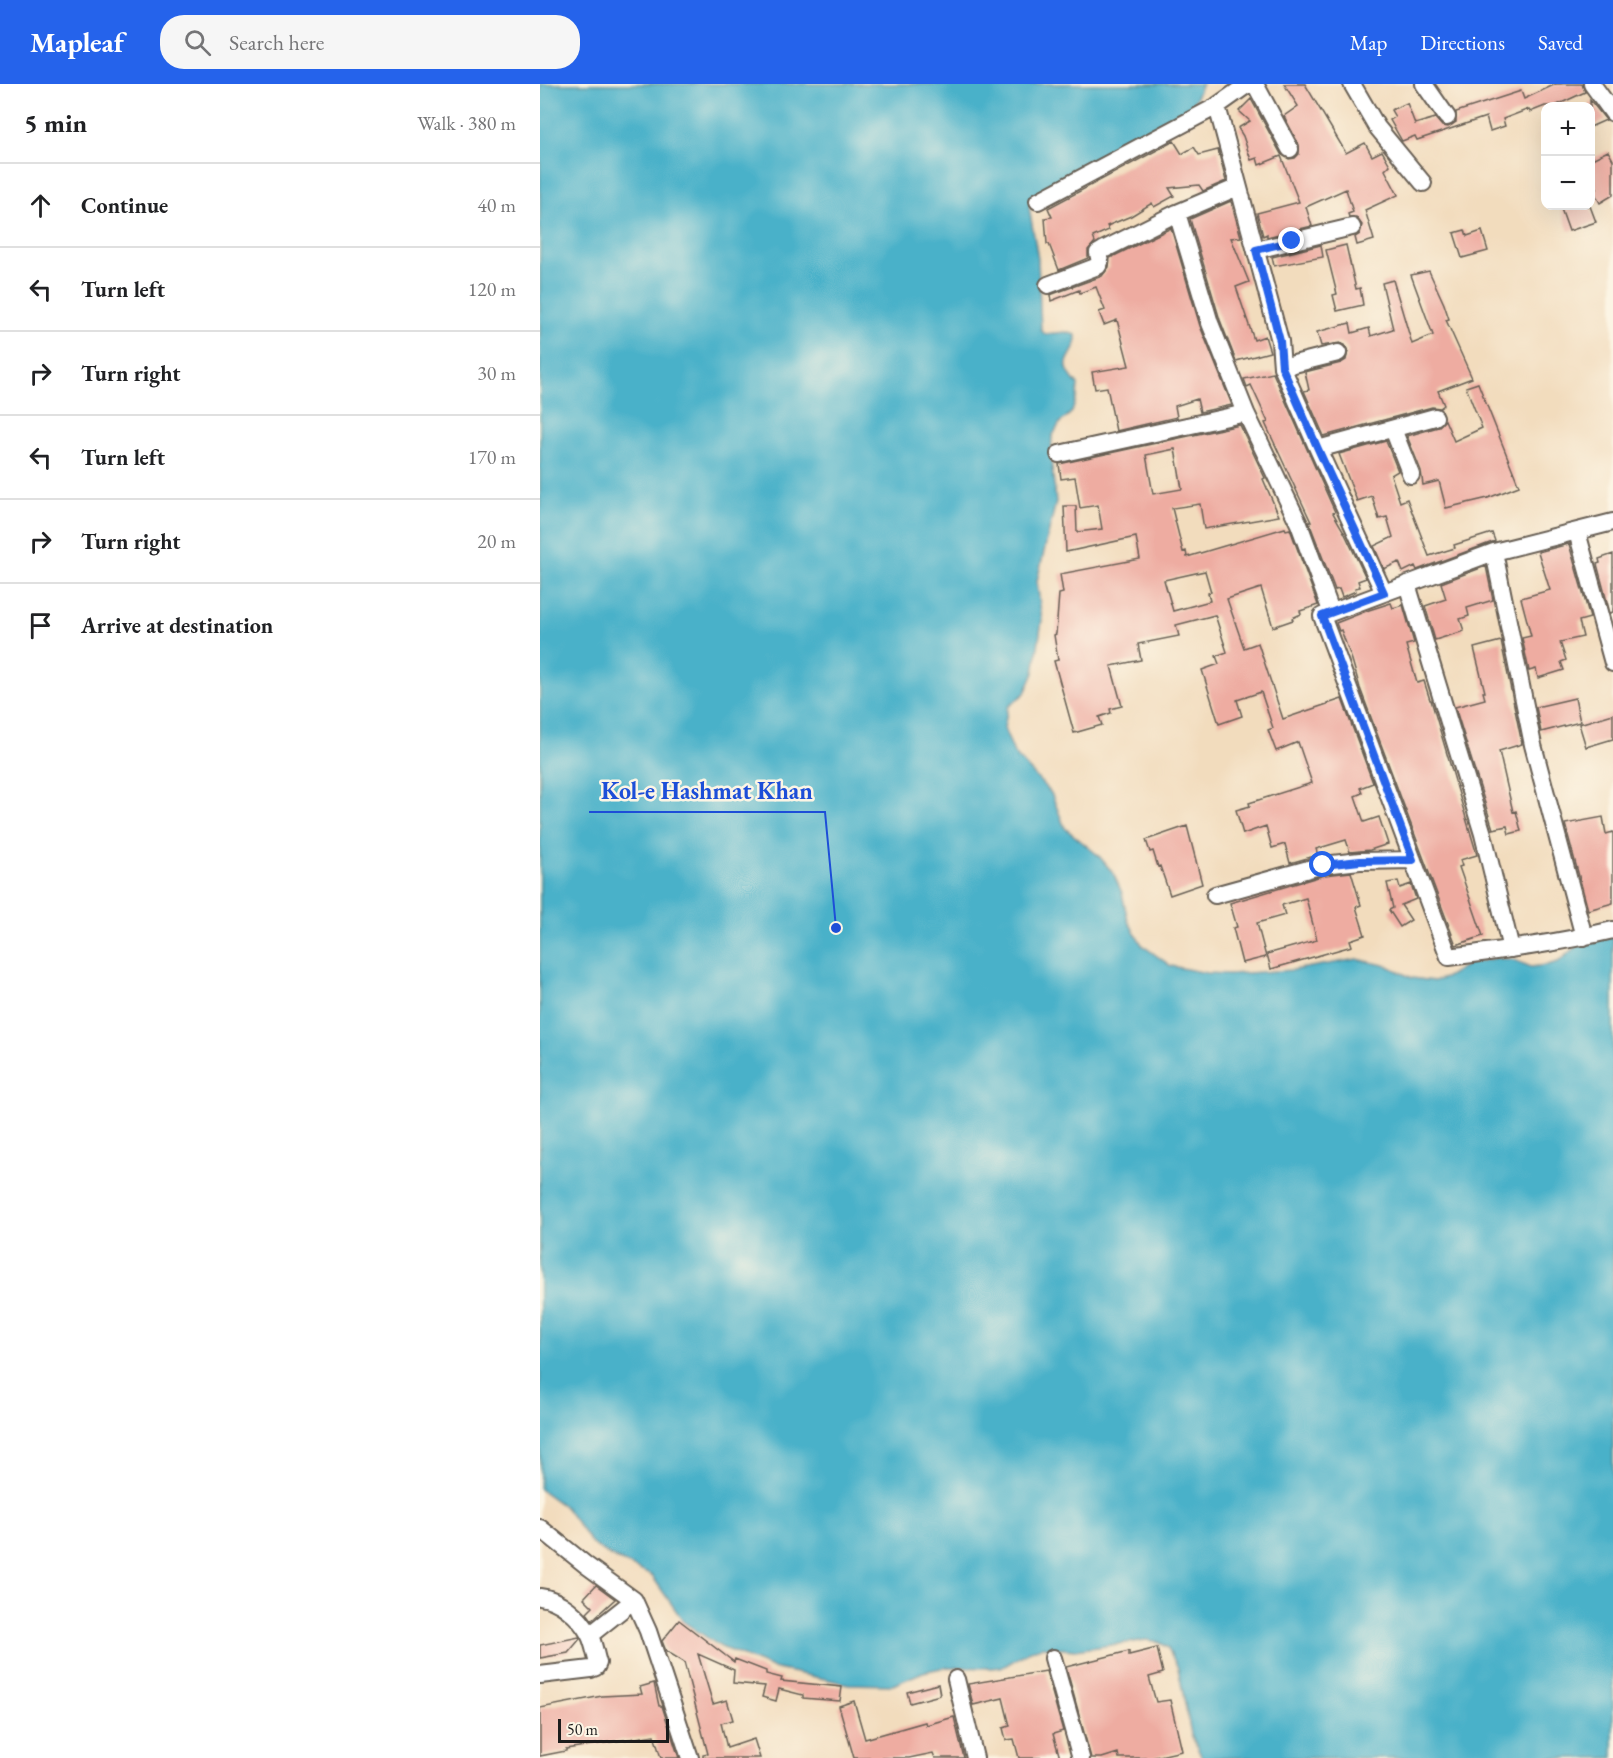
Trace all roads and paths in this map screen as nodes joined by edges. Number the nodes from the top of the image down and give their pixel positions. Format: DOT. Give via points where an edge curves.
graph roads {
  1 [pos="1248,84"];
  2 [pos="1255,84"];
  3 [pos="1352,84"];
  4 [pos="1424,84"];
  5 [pos="1592,84"];
  6 [pos="1217,106"];
  7 [pos="1613,113"];
  8 [pos="1447,117"];
  9 [pos="1290,149"];
  10 [pos="1423,183"];
  11 [pos="1238,187"];
  12 [pos="1038,201"];
  13 [pos="1177,213"];
  14 [pos="1352,227"];
  15 [pos="1256,250"];
  16 [pos="1048,285"];
  17 [pos="1338,353"];
  18 [pos="1282,367"];
  19 [pos="1246,413"];
  20 [pos="1434,417"];
  21 [pos="1393,429"];
  22 [pos="1318,449"];
  23 [pos="1059,454"];
  24 [pos="1411,475"];
  25 [pos="1613,522"];
  26 [pos="1577,532"];
  27 [pos="1494,552"];
  28 [pos="1407,584"];
  29 [pos="1384,593"];
  30 [pos="1331,611"];
  31 [pos="1613,663"];
  32 [pos="1413,860"];
  33 [pos="1215,895"];
  34 [pos="1613,930"];
  35 [pos="1584,937"];
  36 [pos="1511,950"];
  37 [pos="540,1528"];
  38 [pos="540,1597"];
  39 [pos="634,1600"];
  40 [pos="590,1635"];
  41 [pos="1053,1658"];
  42 [pos="540,1675"];
  43 [pos="956,1679"];
  44 [pos="690,1758"];
  45 [pos="975,1758"];
  46 [pos="1081,1758"];
  1 -- 6 [label="street"];
  2 -- 9 [label="street"];
  3 -- 10 [label="street" via="1377,127"];
  4 -- 8 [label="street"];
  5 -- 7 [label="street"];
  6 -- 11 [label="street"];
  6 -- 12 [label="street"];
  11 -- 13 [label="street"];
  11 -- 15 [label="street"];
  13 -- 16 [label="street" via="1098,253 1098,266"];
  13 -- 19 [label="street" via="1210,323"];
  14 -- 15 [label="street"];
  15 -- 18 [label="street" via="1280,341"];
  17 -- 18 [label="street"];
  18 -- 22 [label="street"];
  19 -- 23 [label="street"];
  19 -- 30 [label="street" via="1299,524"];
  20 -- 21 [label="street"];
  21 -- 22 [label="street"];
  21 -- 24 [label="street"];
  22 -- 29 [label="street"];
  25 -- 26 [label="street"];
  26 -- 27 [label="street"];
  26 -- 31 [label="street"];
  27 -- 28 [label="street"];
  27 -- 35 [label="street" via="1533,745"];
  28 -- 29 [label="street"];
  28 -- 36 [label="street" via="1483,834"];
  29 -- 30 [label="street"];
  30 -- 32 [label="street" via="1322,616"];
  32 -- 33 [label="street" via="1323,865"];
  32 -- 36 [label="street" via="1449,957"];
  34 -- 35 [label="street"];
  35 -- 36 [label="street"];
  37 -- 39 [label="street"];
  38 -- 40 [label="street" via="573,1613"];
  39 -- 40 [label="street"];
  39 -- 44 [label="street" via="648,1630"];
  40 -- 42 [label="street" via="596,1667"];
  41 -- 46 [label="street"];
  43 -- 45 [label="street"];
}
